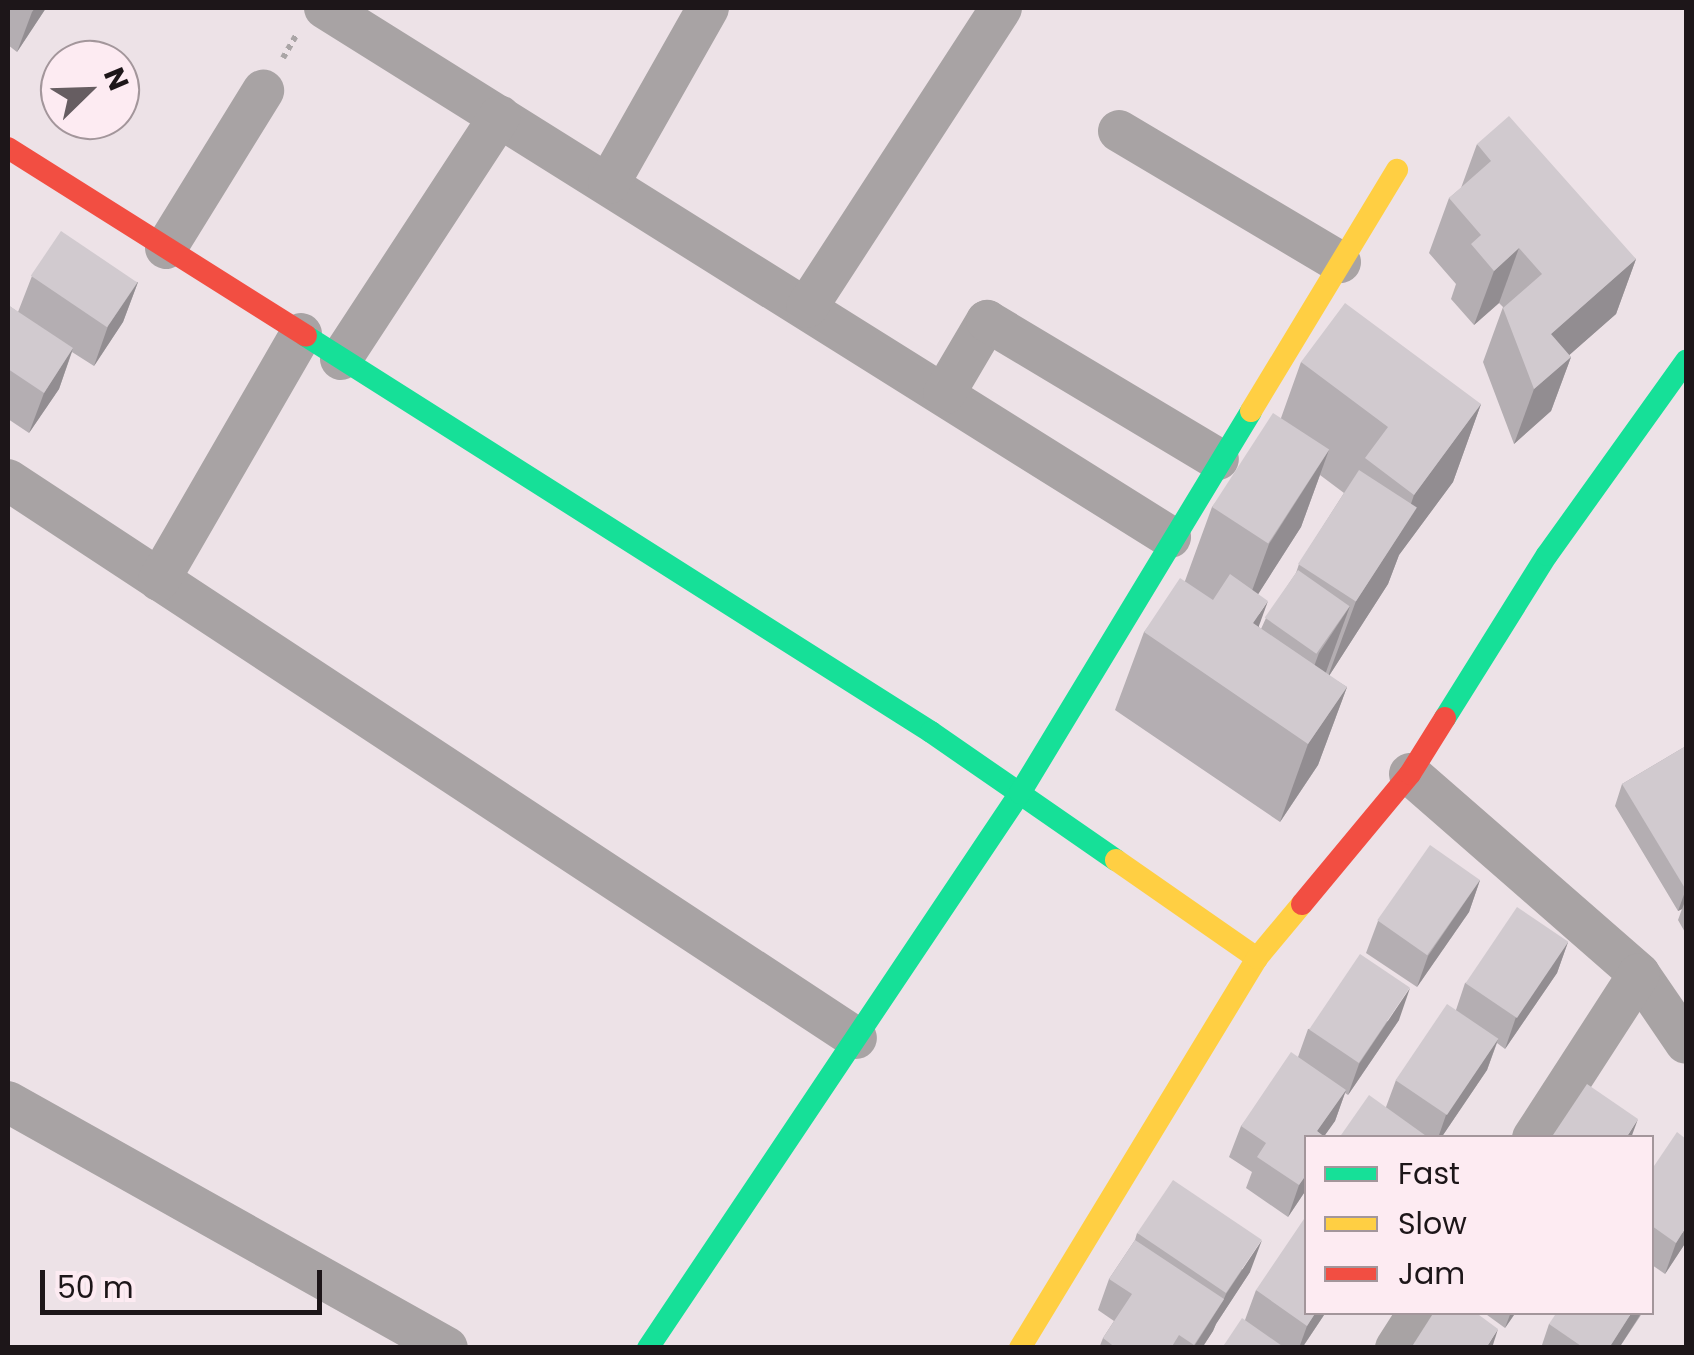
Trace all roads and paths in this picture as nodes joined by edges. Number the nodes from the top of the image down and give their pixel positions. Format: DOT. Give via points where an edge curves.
graph roads {
  1 [pos="708,8"];
  2 [pos="1001,8"];
  3 [pos="314,16"];
  4 [pos="263,90"];
  5 [pos="500,116"];
  6 [pos="1119,131"];
  7 [pos="8,148"];
  8 [pos="1397,170"];
  9 [pos="609,183"];
  10 [pos="166,248"];
  11 [pos="1340,262"];
  12 [pos="808,306"];
  13 [pos="301,334"];
  14 [pos="341,359"];
  15 [pos="1686,361"];
  16 [pos="944,394"];
  17 [pos="1218,459"];
  18 [pos="8,480"];
  19 [pos="1170,537"];
  20 [pos="159,580"];
  21 [pos="1410,774"];
  22 [pos="1020,794"];
  23 [pos="1258,958"];
  24 [pos="1639,974"];
  25 [pos="856,1038"];
  26 [pos="1686,1042"];
  27 [pos="8,1102"];
  28 [pos="1534,1135"];
  29 [pos="1417,1315"];
  30 [pos="447,1348"];
  31 [pos="648,1348"];
  32 [pos="1020,1348"];
  33 [pos="1396,1348"];
  1 -- 9 [label="street"];
  2 -- 12 [label="street"];
  3 -- 4 [label="path"];
  3 -- 5 [label="street"];
  4 -- 10 [label="street"];
  5 -- 9 [label="street"];
  5 -- 14 [label="street"];
  6 -- 11 [label="street"];
  7 -- 10 [label="street"];
  8 -- 11 [label="street"];
  9 -- 12 [label="street"];
  10 -- 13 [label="street"];
  11 -- 17 [label="street"];
  12 -- 16 [label="street"];
  13 -- 14 [label="street"];
  13 -- 20 [label="street"];
  14 -- 22 [label="street"];
  15 -- 21 [label="street" via="1547,556"];
  16 -- 17 [label="street" via="987,321"];
  16 -- 19 [label="street"];
  17 -- 19 [label="street"];
  18 -- 20 [label="street"];
  19 -- 22 [label="street"];
  20 -- 25 [label="street"];
  21 -- 23 [label="street"];
  21 -- 24 [label="street"];
  22 -- 23 [label="street"];
  22 -- 25 [label="street"];
  23 -- 32 [label="street"];
  24 -- 26 [label="street"];
  24 -- 28 [label="street"];
  25 -- 31 [label="street"];
  27 -- 30 [label="street"];
  29 -- 33 [label="street"];
}
